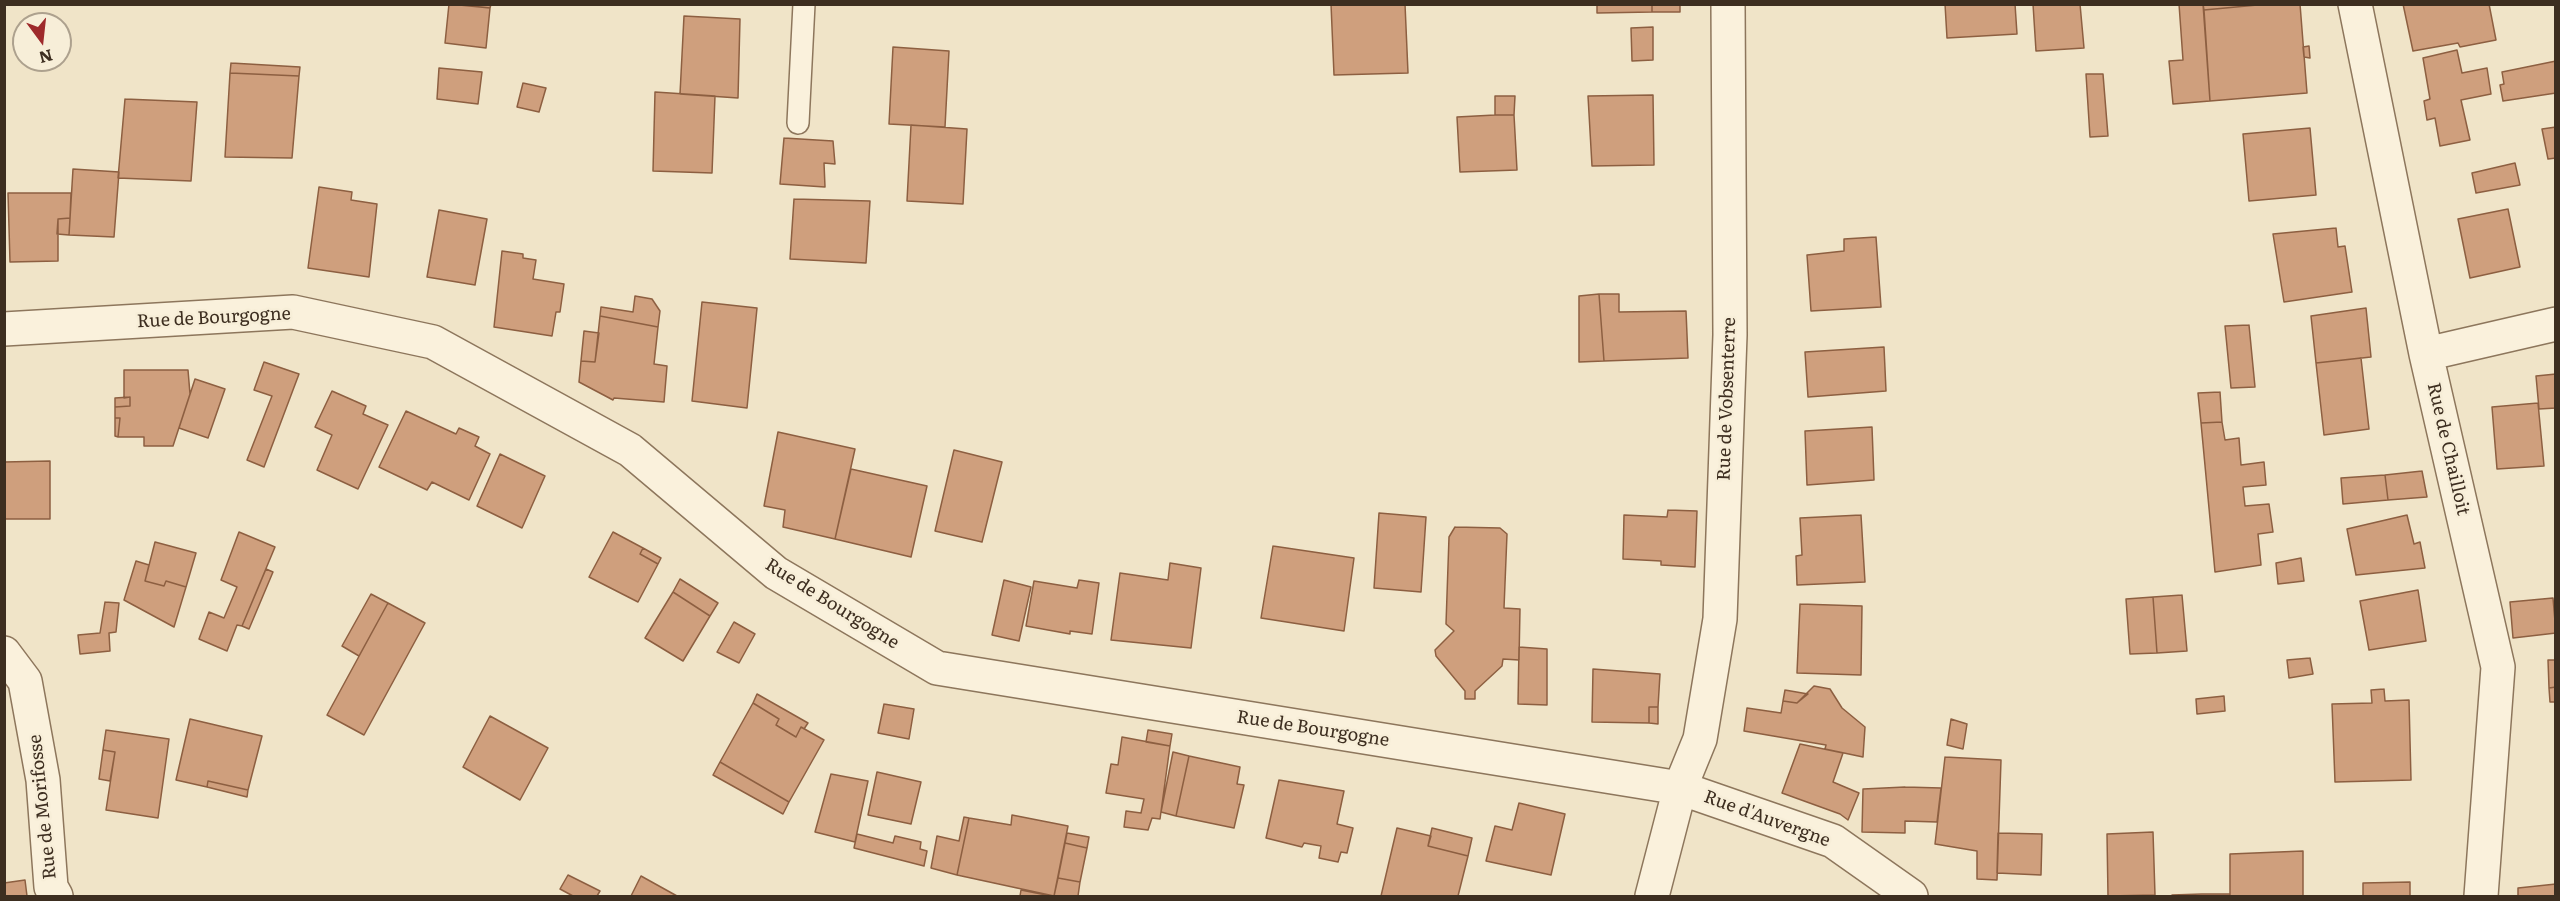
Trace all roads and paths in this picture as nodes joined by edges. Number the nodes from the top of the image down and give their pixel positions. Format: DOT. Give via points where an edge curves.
graph roads {
  1 [pos="804,4"];
  2 [pos="1728,4"];
  3 [pos="2355,4"];
  4 [pos="798,123"];
  5 [pos="2556,324"];
  6 [pos="4,329"];
  7 [pos="2426,354"];
  8 [pos="4,653"];
  9 [pos="1680,788"];
  10 [pos="56,897"];
  11 [pos="1652,897"];
  12 [pos="1911,897"];
  13 [pos="2481,897"];
  1 -- 4 [label="lane"];
  2 -- 9 [label="street, Rue de Vobsenterre" via="1730,335 1720,619 1700,739"];
  3 -- 7 [label="street, Rue de Chailloit"];
  5 -- 7 [label="street"];
  6 -- 9 [label="street, Rue de Bourgogne" via="293,312 433,342 630,450 776,573 938,668"];
  7 -- 13 [label="street, Rue de Chailloit" via="2498,667"];
  8 -- 10 [label="street, Rue de Morifosse" via="26,681 43,780 51,887"];
  9 -- 11 [label="street, Rue de Vobsenterre"];
  9 -- 12 [label="street, Rue d'Auvergne" via="1833,841"];
}
